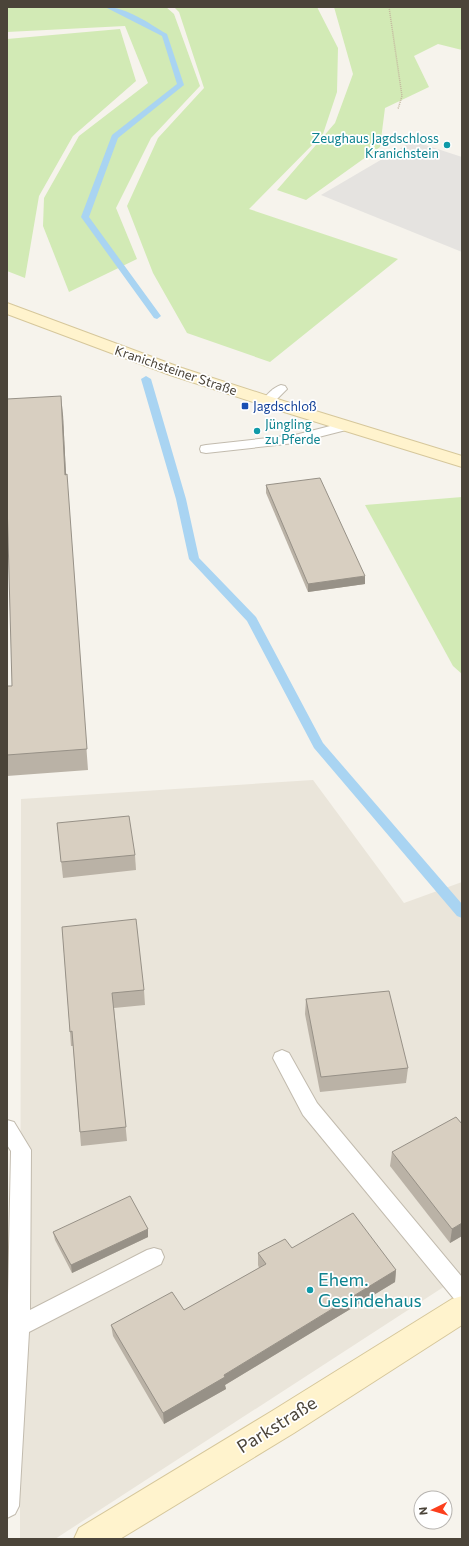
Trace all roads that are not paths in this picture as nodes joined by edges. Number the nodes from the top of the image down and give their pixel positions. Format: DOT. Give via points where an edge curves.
graph roads {
  1 [pos="7,308"];
  2 [pos="281,389"];
  3 [pos="268,401"];
  4 [pos="346,426"];
  5 [pos="206,448"];
  6 [pos="462,462"];
  7 [pos="282,1058"];
  8 [pos="7,1128"];
  9 [pos="154,1257"];
  10 [pos="462,1293"];
  11 [pos="462,1309"];
  12 [pos="19,1326"];
  13 [pos="7,1506"];
  14 [pos="90,1539"];
  1 -- 3 [label="main road, Kranichsteiner Straße" via="96,343"];
  2 -- 3 [label="lane"];
  3 -- 4 [label="main road, Kranichsteiner Straße"];
  4 -- 5 [label="lane" via="295,439"];
  4 -- 6 [label="main road, Kranichsteiner Straße"];
  7 -- 10 [label="lane" via="310,1109"];
  8 -- 12 [label="lane" via="21,1150"];
  9 -- 12 [label="lane"];
  11 -- 14 [label="main road, Parkstraße"];
  12 -- 13 [label="lane"];
}
